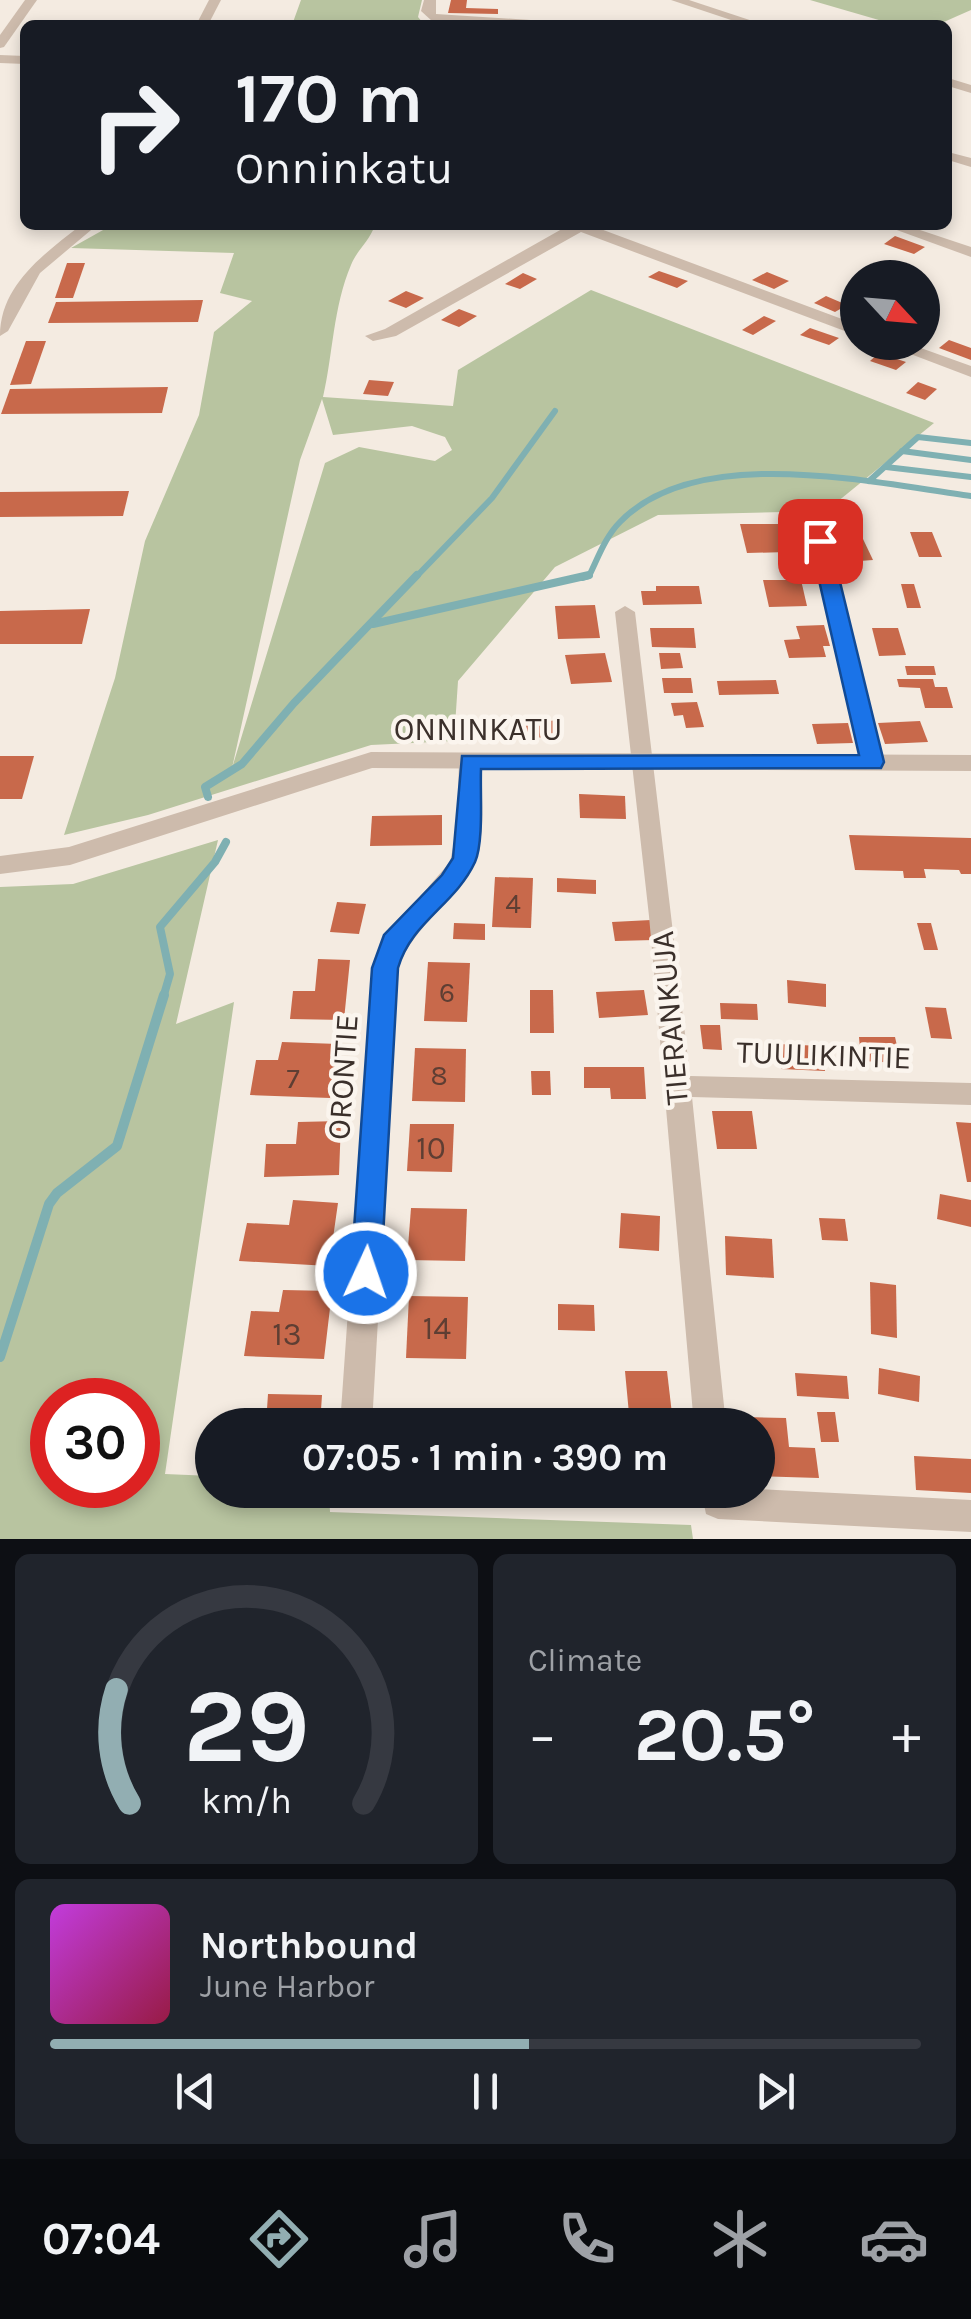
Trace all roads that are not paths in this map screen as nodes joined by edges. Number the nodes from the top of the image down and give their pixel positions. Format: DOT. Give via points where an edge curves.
graph roads {
  1 [pos="31,0"];
  2 [pos="430,0"];
  3 [pos="678,0"];
  4 [pos="0,14"];
  5 [pos="20,14"];
  6 [pos="475,20"];
  7 [pos="743,20"];
  8 [pos="0,44"];
  9 [pos="83,230"];
  10 [pos="573,230"];
  11 [pos="591,230"];
  12 [pos="905,230"];
  13 [pos="971,252"];
  14 [pos="6,303"];
  15 [pos="840,324"];
  16 [pos="0,331"];
  17 [pos="373,336"];
  18 [pos="938,360"];
  19 [pos="971,372"];
  20 [pos="820,541"];
  21 [pos="625,612"];
  22 [pos="470,761"];
  23 [pos="646,762"];
  24 [pos="872,762"];
  25 [pos="971,763"];
  26 [pos="0,866"];
  27 [pos="675,1086"];
  28 [pos="971,1094"];
  29 [pos="357,1408"];
  30 [pos="708,1408"];
  31 [pos="775,1501"];
  32 [pos="971,1516"];
  1 -- 5 [label="street"];
  2 -- 6 [label="street" via="432,17"];
  3 -- 7 [label="street"];
  4 -- 5 [label="street"];
  5 -- 8 [label="street"];
  9 -- 14 [label="street" via="42,261"];
  10 -- 17 [label="street"];
  11 -- 15 [label="street"];
  12 -- 13 [label="street"];
  14 -- 16 [label="street"];
  18 -- 19 [label="street"];
  20 -- 24 [label="street"];
  21 -- 23 [label="street, TIERANKUJA"];
  22 -- 23 [label="street, ONNINKATU"];
  22 -- 26 [label="street, ONNINKATU" via="371,760 70,856"];
  22 -- 29 [label="street, ORONTIE" via="465,858 393,942 385,968"];
  23 -- 24 [label="street, ONNINKATU"];
  23 -- 27 [label="street, TIERANKUJA"];
  24 -- 25 [label="street, ONNINKATU"];
  27 -- 28 [label="street, TUULIKINTIE"];
  27 -- 30 [label="street, TIERANKUJA"];
  31 -- 32 [label="street"];
}
